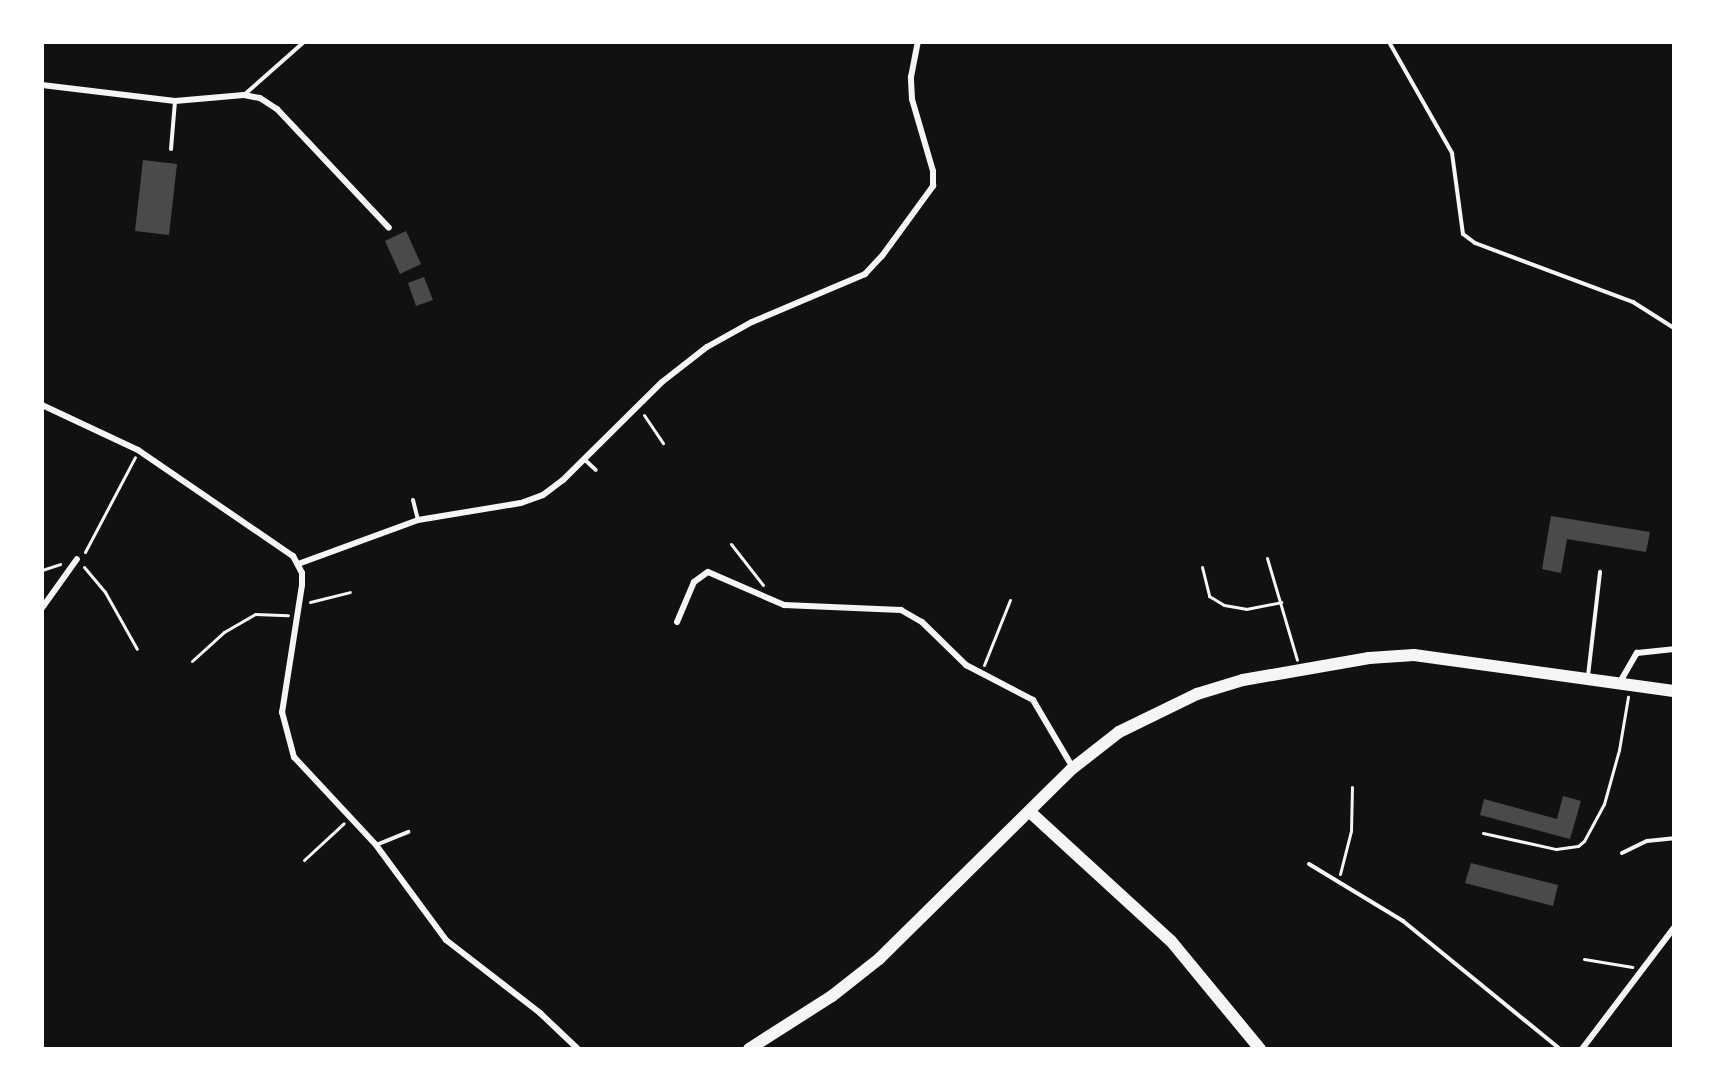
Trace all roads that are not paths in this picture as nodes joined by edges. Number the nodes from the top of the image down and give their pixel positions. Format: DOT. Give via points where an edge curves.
graph roads {
  1 [pos="304,42"];
  2 [pos="918,42"];
  3 [pos="1389,42"];
  4 [pos="42,85"];
  5 [pos="244,95"];
  6 [pos="175,100"];
  7 [pos="171,148"];
  8 [pos="389,228"];
  9 [pos="1674,328"];
  10 [pos="42,405"];
  11 [pos="584,459"];
  12 [pos="596,470"];
  13 [pos="413,500"];
  14 [pos="418,520"];
  15 [pos="76,559"];
  16 [pos="298,564"];
  17 [pos="1599,572"];
  18 [pos="42,608"];
  19 [pos="677,622"];
  20 [pos="1674,649"];
  21 [pos="1588,676"];
  22 [pos="1625,683"];
  23 [pos="1674,691"];
  24 [pos="1073,768"];
  25 [pos="1030,812"];
  26 [pos="409,832"];
  27 [pos="1674,838"];
  28 [pos="376,845"];
  29 [pos="1622,854"];
  30 [pos="1309,864"];
  31 [pos="1674,928"];
  32 [pos="578,1049"];
  33 [pos="749,1049"];
  34 [pos="1260,1049"];
  35 [pos="1560,1049"];
  36 [pos="1582,1049"];
  1 -- 5 [label="lane"];
  2 -- 11 [label="street" via="912,99 934,181 915,214 865,274 728,334 689,360"];
  3 -- 9 [label="lane" via="1452,153 1463,234 1475,243 1633,302"];
  4 -- 6 [label="street"];
  5 -- 6 [label="street"];
  5 -- 8 [label="street" via="260,98 277,108"];
  6 -- 7 [label="lane"];
  10 -- 16 [label="street" via="138,450 288,552"];
  11 -- 12 [label="lane"];
  11 -- 14 [label="street" via="554,488 532,500"];
  13 -- 14 [label="lane"];
  14 -- 16 [label="street"];
  15 -- 18 [label="street"];
  16 -- 28 [label="street" via="302,578 282,712 286,737 300,765"];
  17 -- 21 [label="lane"];
  19 -- 24 [label="street" via="694,582 705,572 784,605 901,609 922,622 958,659 1034,700"];
  20 -- 22 [label="street" via="1637,653"];
  21 -- 22 [label="main road"];
  21 -- 24 [label="main road" via="1414,655 1299,670 1244,680 1160,709 1119,732"];
  22 -- 23 [label="main road"];
  24 -- 25 [label="main road"];
  25 -- 33 [label="main road" via="879,959 832,996"];
  25 -- 34 [label="main road" via="1171,941"];
  26 -- 28 [label="lane"];
  27 -- 29 [label="lane" via="1647,841"];
  28 -- 32 [label="street" via="446,940 540,1013"];
  30 -- 35 [label="lane" via="1403,921"];
  31 -- 36 [label="street"];
}
